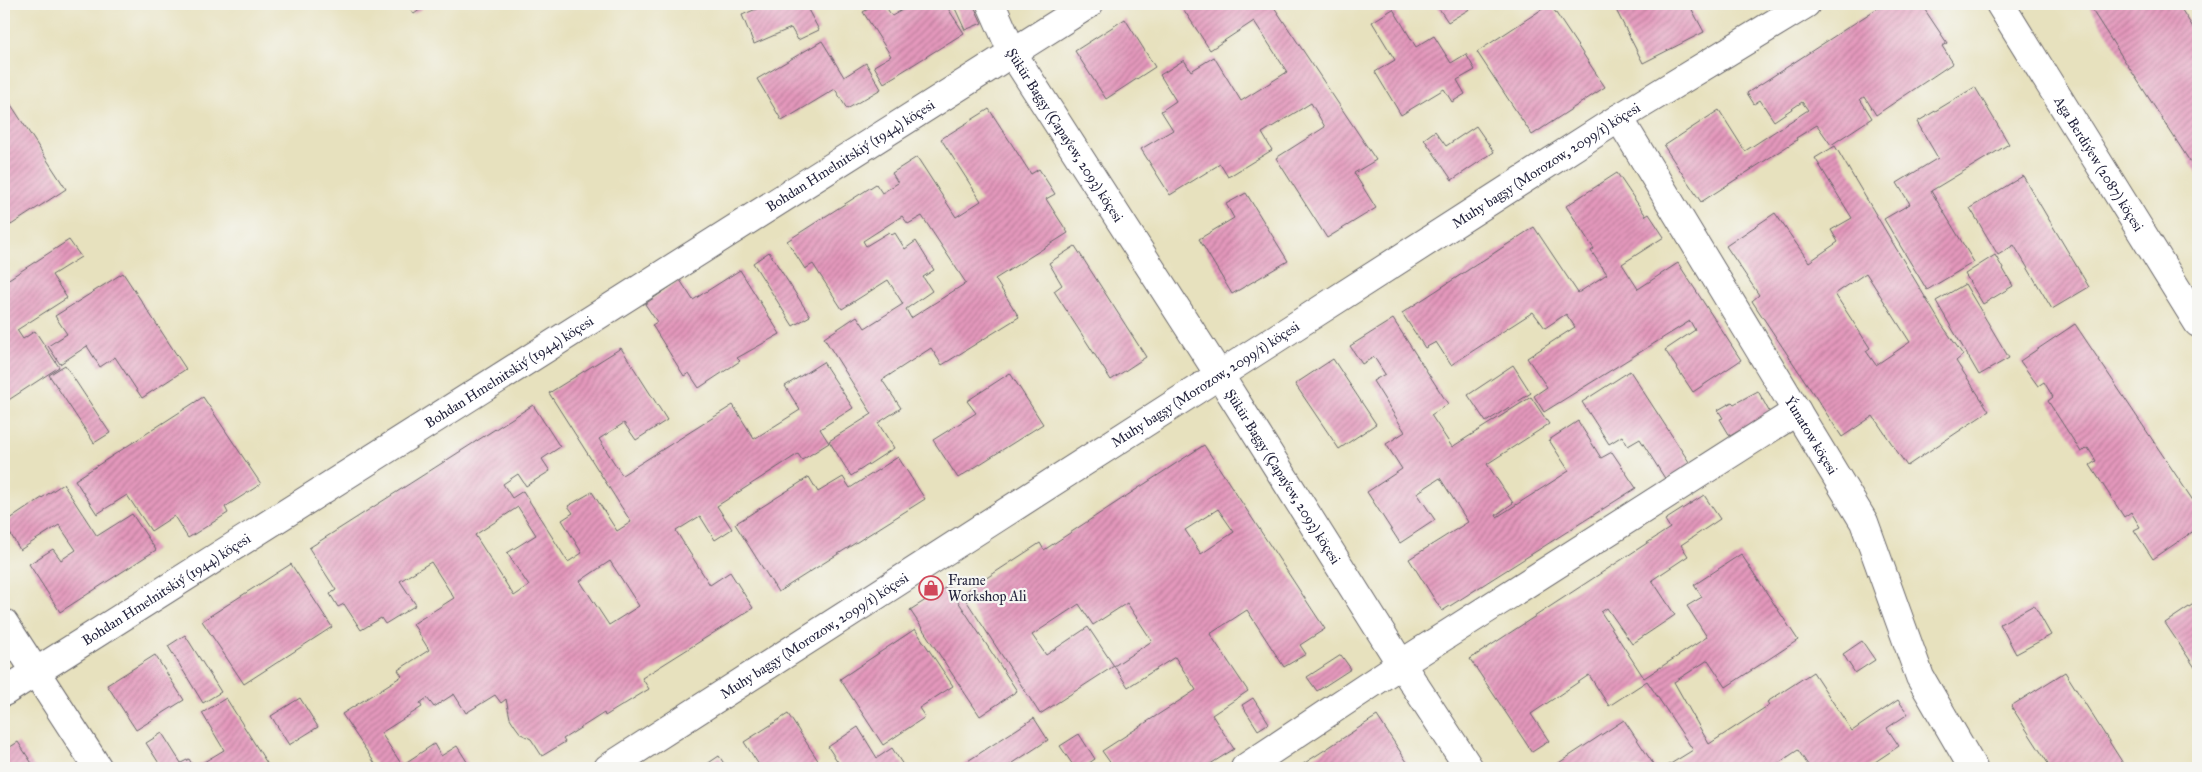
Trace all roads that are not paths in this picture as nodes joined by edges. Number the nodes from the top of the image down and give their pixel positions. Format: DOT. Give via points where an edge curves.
graph roads {
  1 [pos="991,4"];
  2 [pos="1089,4"];
  3 [pos="1806,4"];
  4 [pos="2000,4"];
  5 [pos="1013,54"];
  6 [pos="1619,118"];
  7 [pos="2188,285"];
  8 [pos="2198,323"];
  9 [pos="1220,376"];
  10 [pos="1798,411"];
  11 [pos="4,623"];
  12 [pos="1401,664"];
  13 [pos="36,672"];
  14 [pos="4,692"];
  15 [pos="98,768"];
  16 [pos="608,768"];
  17 [pos="1245,768"];
  18 [pos="1469,768"];
  19 [pos="1973,768"];
  1 -- 5 [label="street, Şükür Bagşy (Çapaýew, 2093) köçesi"];
  2 -- 5 [label="street, Bohdan Hmelnitskiý (1944) köçesi"];
  3 -- 6 [label="street, Muhy bagşy (Morozow, 2099/1) köçesi"];
  4 -- 7 [label="street, Aga Berdiýew (2087) köçesi"];
  5 -- 9 [label="street, Şükür Bagşy (Çapaýew, 2093) köçesi"];
  5 -- 13 [label="street, Bohdan Hmelnitskiý (1944) köçesi"];
  6 -- 9 [label="street, Muhy bagşy (Morozow, 2099/1) köçesi"];
  6 -- 10 [label="street, Ýunatow köçesi"];
  7 -- 8 [label="street, Aga Berdiýew (2087) köçesi"];
  9 -- 12 [label="street, Şükür Bagşy (Çapaýew, 2093) köçesi"];
  9 -- 16 [label="street, Muhy bagşy (Morozow, 2099/1) köçesi"];
  10 -- 12 [label="street"];
  10 -- 19 [label="street, Ýunatow köçesi" via="1864,522 1920,677"];
  11 -- 13 [label="street"];
  12 -- 17 [label="street"];
  12 -- 18 [label="street, Şükür Bagşy (Çapaýew, 2093) köçesi"];
  13 -- 14 [label="street, Bohdan Hmelnitskiý (1944) köçesi"];
  13 -- 15 [label="street"];
}
